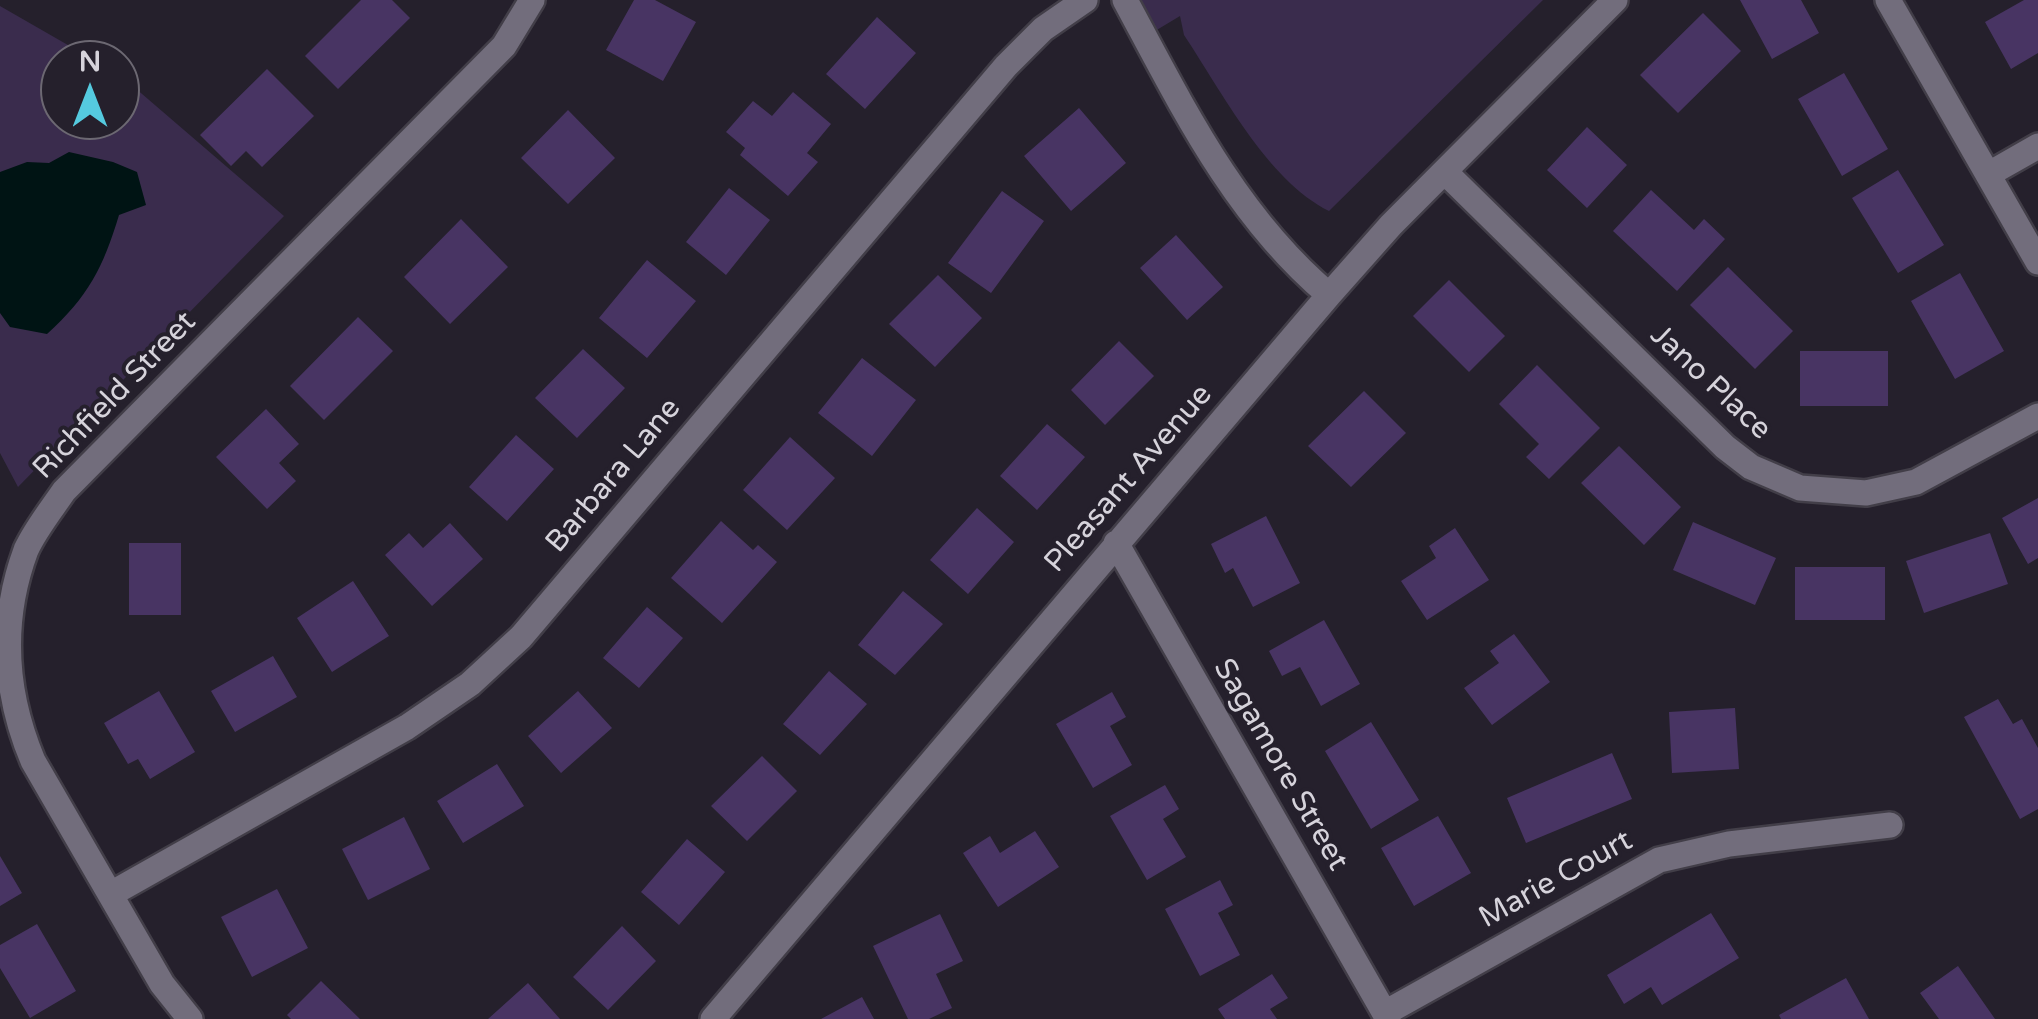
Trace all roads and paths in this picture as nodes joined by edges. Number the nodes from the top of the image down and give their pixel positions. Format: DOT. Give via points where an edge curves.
graph roads {
  1 [pos="532,0"];
  2 [pos="1085,0"];
  3 [pos="1125,0"];
  4 [pos="1616,0"];
  5 [pos="1888,0"];
  6 [pos="2038,146"];
  7 [pos="1446,173"];
  8 [pos="1989,174"];
  9 [pos="2038,262"];
  10 [pos="1329,294"];
  11 [pos="2038,416"];
  12 [pos="1116,544"];
  13 [pos="1890,825"];
  14 [pos="111,894"];
  15 [pos="1387,1016"];
  16 [pos="190,1019"];
  17 [pos="713,1019"];
  1 -- 14 [label="street, Richfield Street" via="504,46 64,492 26,548 6,629 17,723"];
  2 -- 14 [label="street, Barbara Lane" via="1042,29 1006,66 521,637 470,684 407,727"];
  3 -- 10 [label="street" via="1232,188 1298,268"];
  4 -- 7 [label="street, Pleasant Avenue"];
  5 -- 8 [label="street"];
  6 -- 8 [label="street"];
  7 -- 10 [label="street, Pleasant Avenue"];
  7 -- 11 [label="street, Jano Place" via="1751,468 1800,488 1866,493 1916,482"];
  8 -- 9 [label="street"];
  10 -- 12 [label="street, Pleasant Avenue"];
  12 -- 15 [label="street, Sagamore Street"];
  12 -- 17 [label="street, Pleasant Avenue"];
  13 -- 15 [label="street, Marie Court" via="1729,844 1658,860"];
  14 -- 16 [label="street, Richfield Street"];
}
